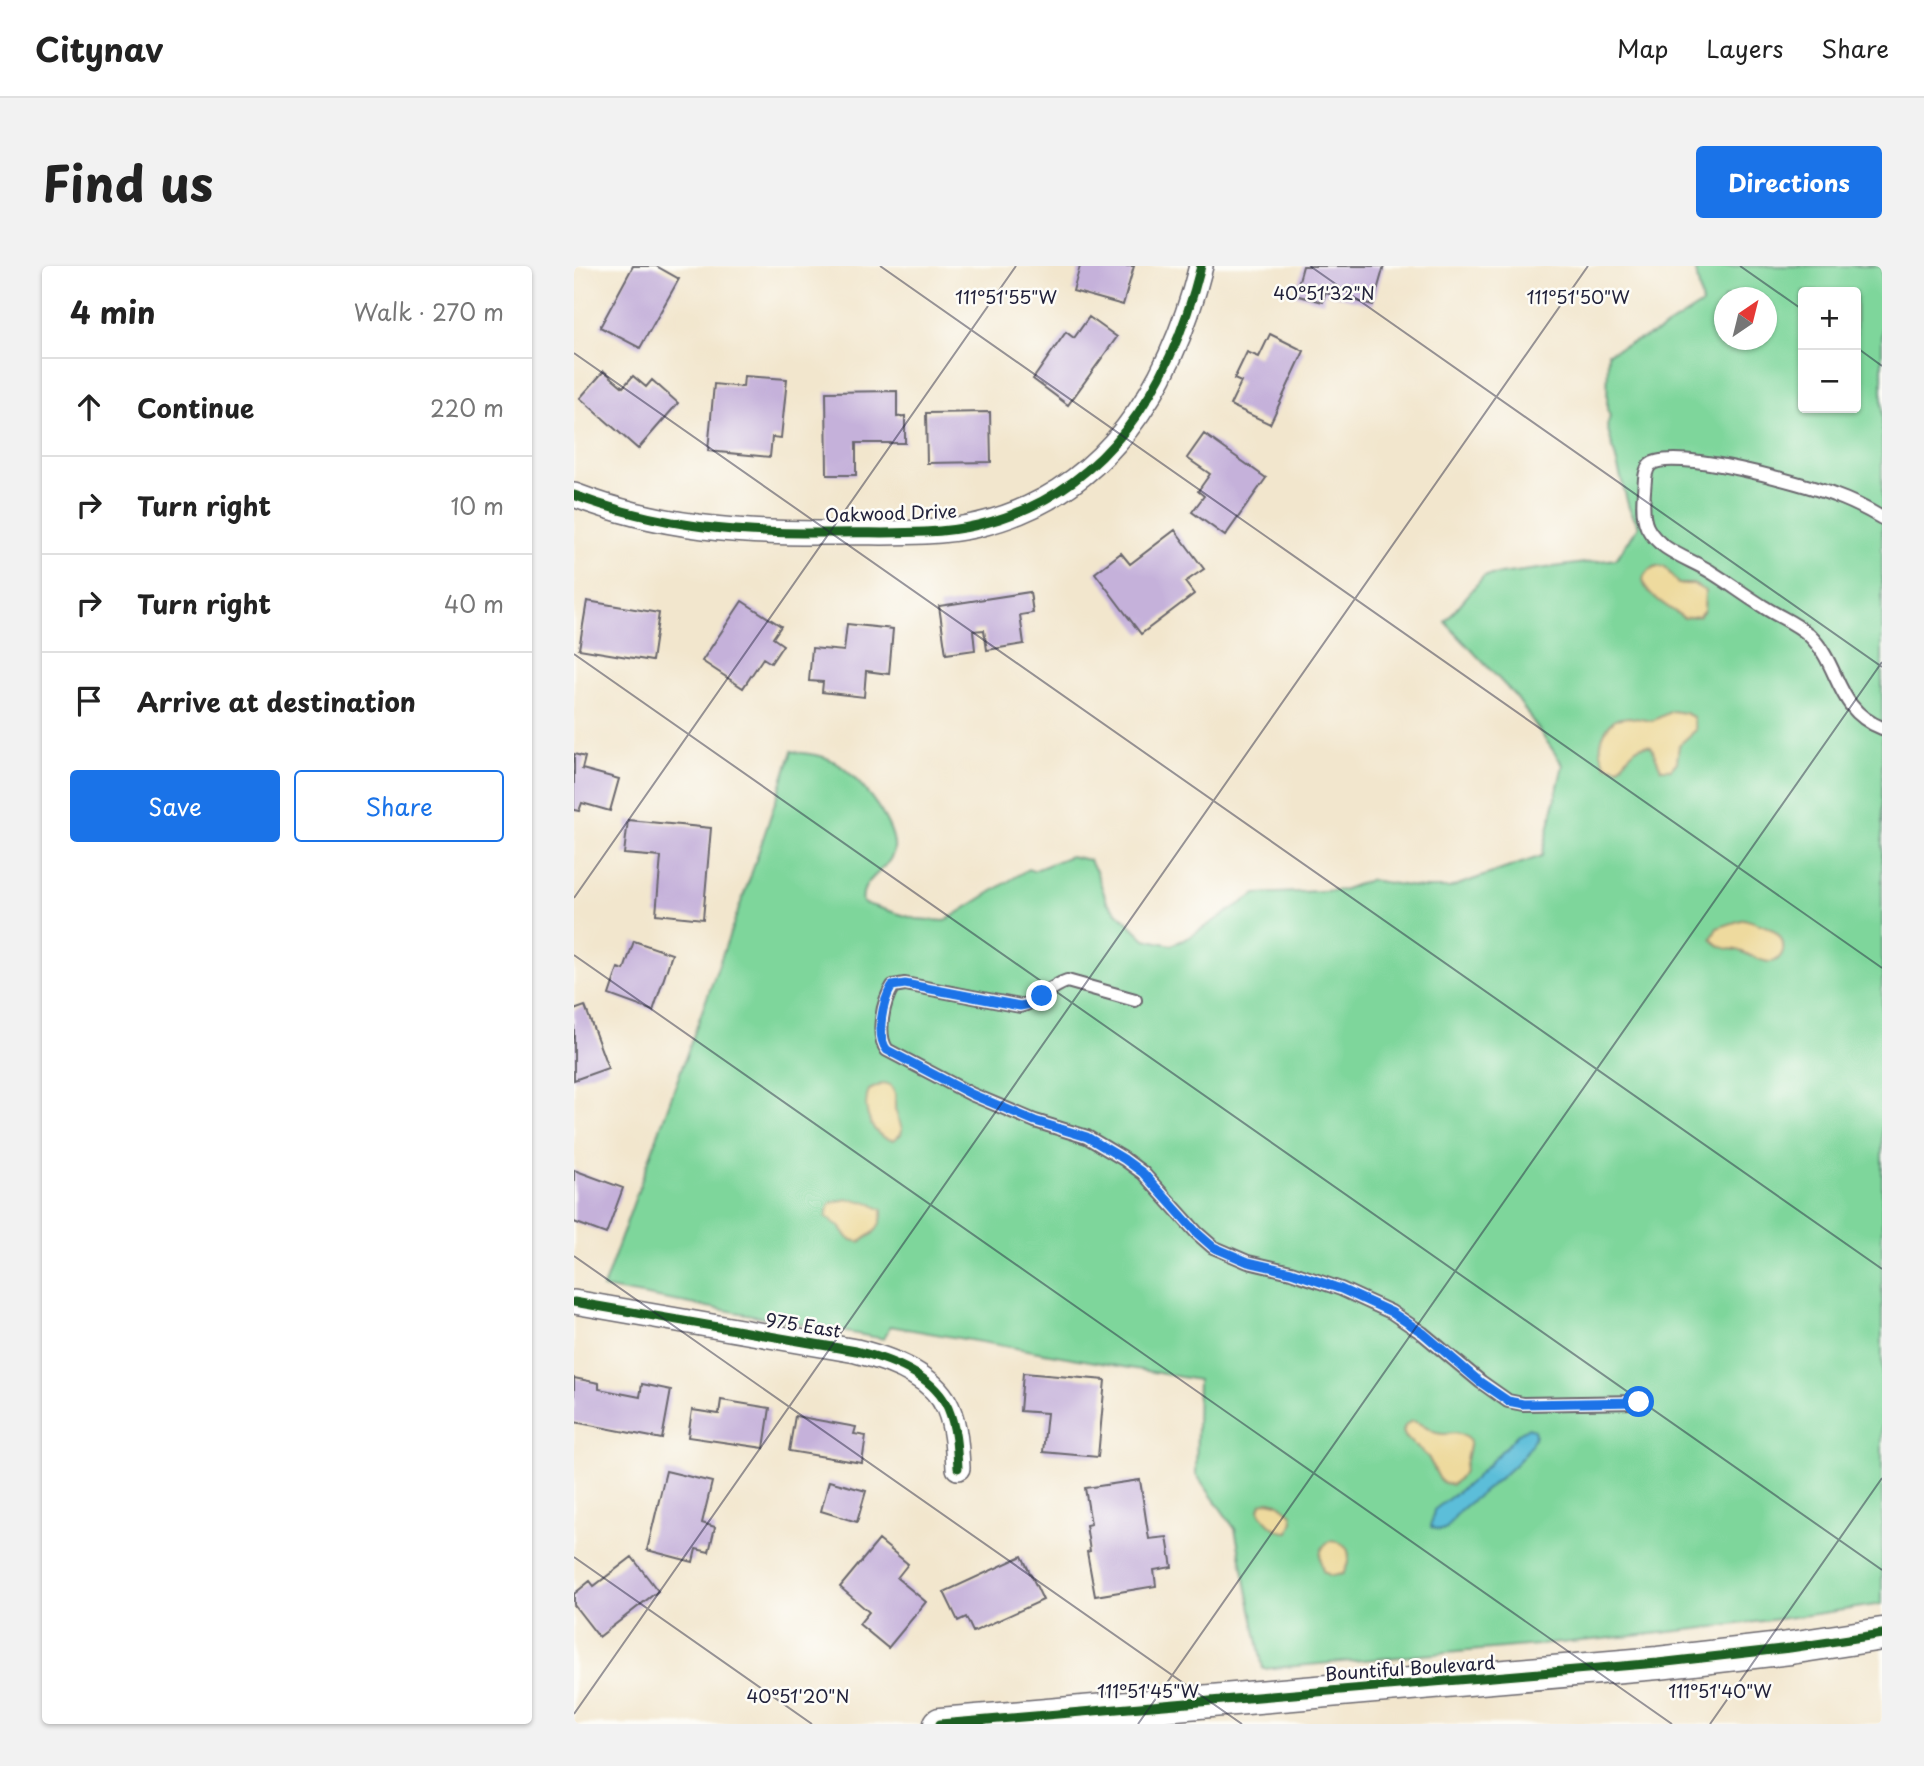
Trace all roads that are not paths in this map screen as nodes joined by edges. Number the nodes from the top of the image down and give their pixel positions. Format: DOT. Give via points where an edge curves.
graph roads {
  1 [pos="1201,266"];
  2 [pos="574,495"];
  3 [pos="1882,518"];
  4 [pos="1882,728"];
  5 [pos="1135,999"];
  6 [pos="574,1302"];
  7 [pos="1639,1402"];
  8 [pos="958,1468"];
  9 [pos="1882,1634"];
  10 [pos="1145,1716"];
  11 [pos="1107,1718"];
  12 [pos="940,1724"];
  1 -- 2 [label="street, Oakwood Drive" via="1169,358 1135,421 1090,469 1035,505 1006,517 947,530 772,534 673,523"];
  3 -- 4 [label="lane" via="1804,485 1687,460 1662,459 1649,466 1645,476 1647,528 1667,549 1811,636 1850,705"];
  5 -- 7 [label="lane" via="1067,981 1020,1006 905,984 892,986 882,1043 887,1050 971,1094 1087,1137 1143,1173 1213,1247 1341,1289 1391,1312 1508,1401"];
  6 -- 8 [label="street, 975 East" via="856,1351 892,1362 923,1380 947,1406 956,1436"];
  9 -- 10 [label="main road, Bountiful Boulevard" via="1658,1663"];
  10 -- 11 [label="main road, Bountiful Boulevard"];
  11 -- 12 [label="main road, Bountiful Boulevard"];
}
